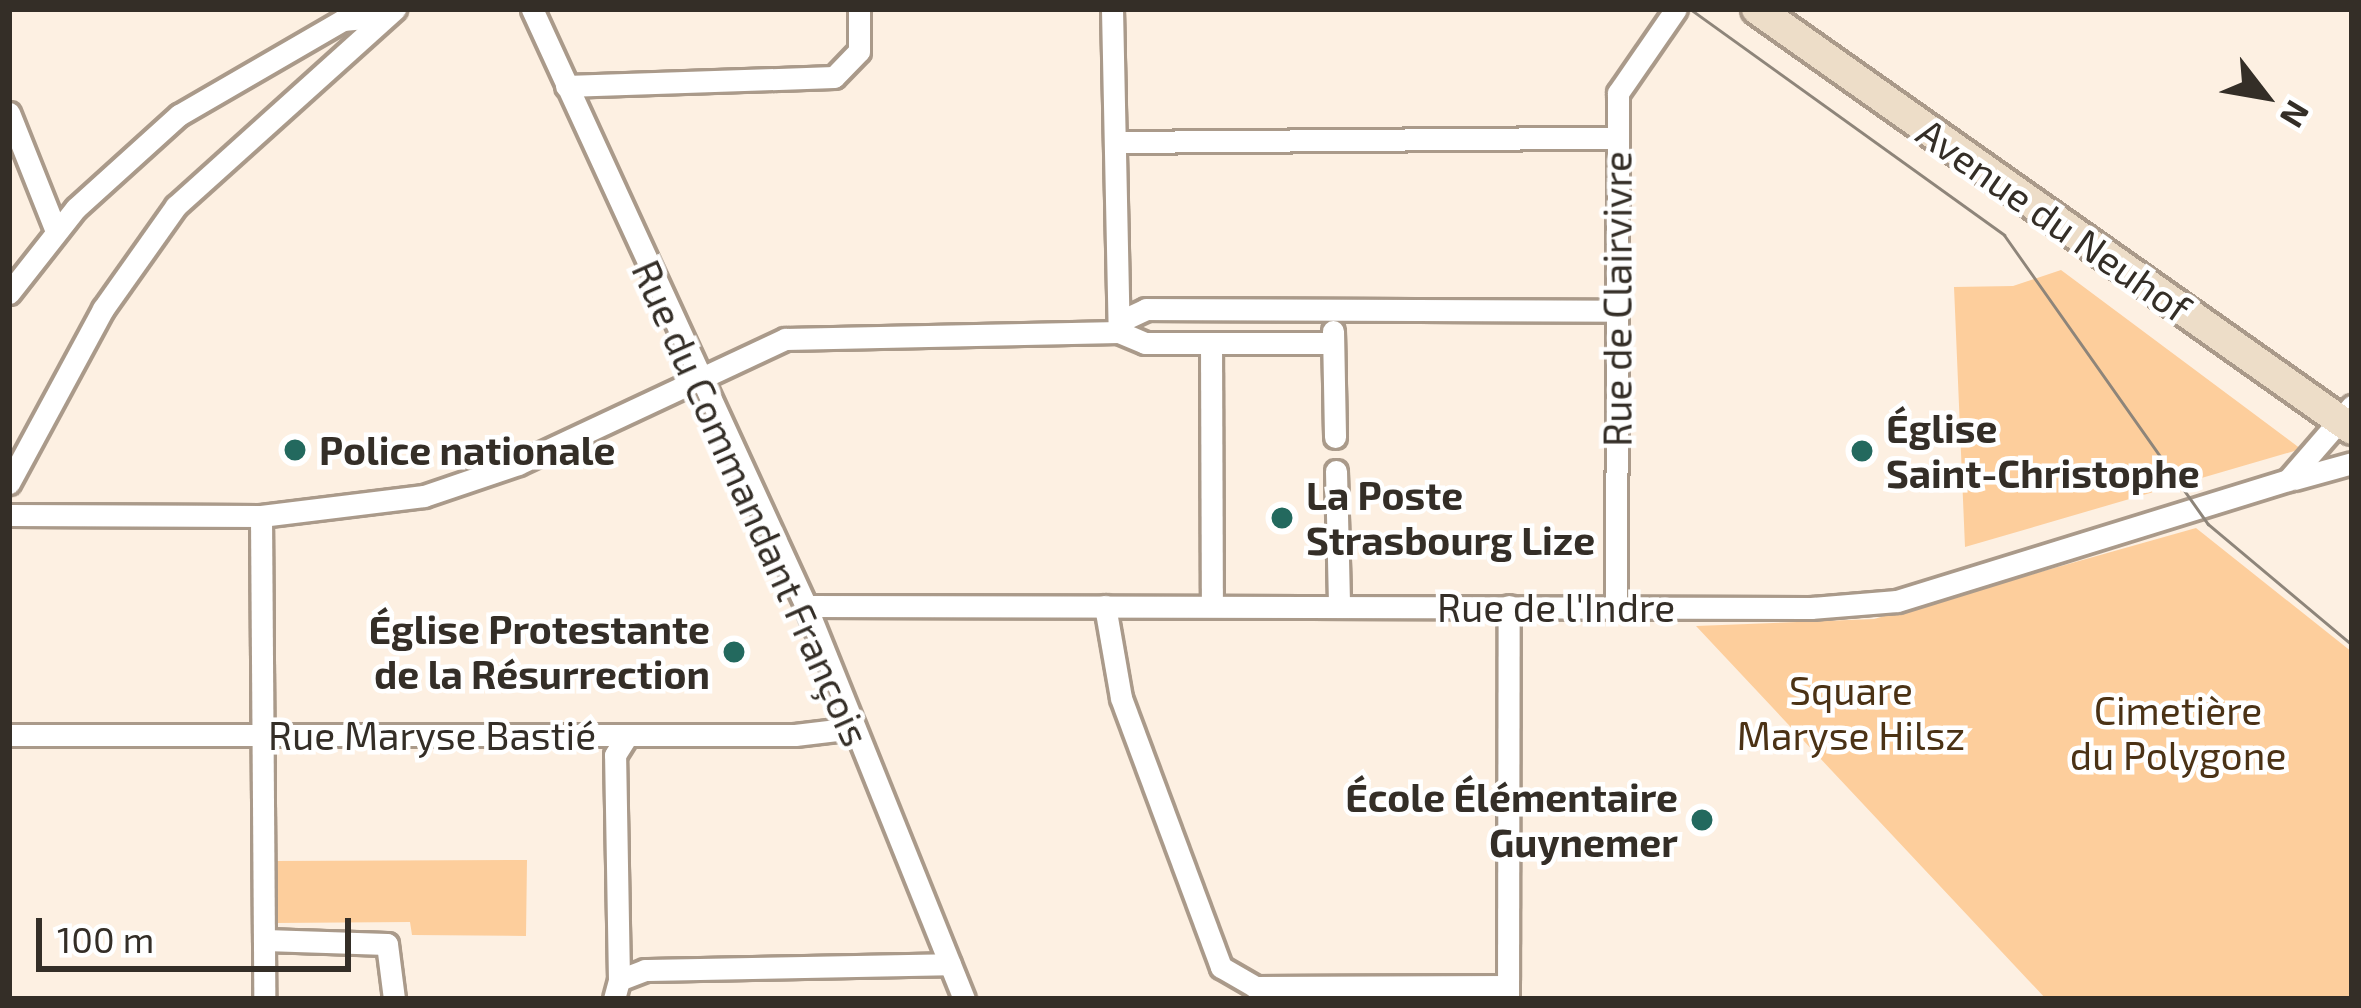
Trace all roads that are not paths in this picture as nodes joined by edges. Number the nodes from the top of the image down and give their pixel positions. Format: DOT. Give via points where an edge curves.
graph roads {
  1 [pos="532,9"];
  2 [pos="859,9"];
  3 [pos="1112,9"];
  4 [pos="1676,9"];
  5 [pos="1757,9"];
  6 [pos="390,12"];
  7 [pos="339,14"];
  8 [pos="566,86"];
  9 [pos="9,113"];
  10 [pos="1617,138"];
  11 [pos="1119,142"];
  12 [pos="56,231"];
  13 [pos="9,293"];
  14 [pos="1616,310"];
  15 [pos="1348,312"];
  16 [pos="1119,332"];
  17 [pos="1332,343"];
  18 [pos="1210,344"];
  19 [pos="700,375"];
  20 [pos="2348,419"];
  21 [pos="1335,436"];
  22 [pos="2352,463"];
  23 [pos="1336,471"];
  24 [pos="2288,480"];
  25 [pos="9,483"];
  26 [pos="9,515"];
  27 [pos="261,516"];
  28 [pos="806,606"];
  29 [pos="1106,606"];
  30 [pos="1212,606"];
  31 [pos="1339,606"];
  32 [pos="1509,607"];
  33 [pos="1616,608"];
  34 [pos="854,728"];
  35 [pos="9,735"];
  36 [pos="262,735"];
  37 [pos="627,736"];
  38 [pos="265,940"];
  39 [pos="950,964"];
  40 [pos="1221,967"];
  41 [pos="616,989"];
  42 [pos="1318,993"];
  43 [pos="1508,993"];
  44 [pos="264,999"];
  45 [pos="394,999"];
  46 [pos="964,999"];
  47 [pos="1232,999"];
  1 -- 8 [label="street, Rue du Commandant François"];
  2 -- 8 [label="street" via="859,51 834,77"];
  3 -- 11 [label="street" via="1112,131"];
  4 -- 10 [label="street, Rue de Clairvivre" via="1621,81"];
  5 -- 20 [label="street, Avenue du Neuhof"];
  6 -- 7 [label="street"];
  6 -- 25 [label="street" via="176,206 103,309"];
  7 -- 12 [label="street" via="179,115"];
  8 -- 19 [label="street, Rue du Commandant François"];
  9 -- 12 [label="street"];
  10 -- 11 [label="street"];
  10 -- 14 [label="street, Rue de Clairvivre"];
  11 -- 16 [label="street"];
  12 -- 13 [label="street"];
  14 -- 15 [label="street"];
  14 -- 33 [label="street, Rue de Clairvivre"];
  15 -- 16 [label="street" via="1146,309 1125,319"];
  15 -- 17 [label="street"];
  16 -- 18 [label="street" via="1134,342"];
  16 -- 19 [label="street" via="795,338"];
  17 -- 18 [label="street"];
  17 -- 21 [label="street"];
  18 -- 30 [label="street"];
  19 -- 27 [label="street" via="518,464 442,491"];
  19 -- 28 [label="street, Rue du Commandant François"];
  20 -- 24 [label="street"];
  22 -- 24 [label="street, Rue de l'Indre"];
  23 -- 31 [label="street"];
  24 -- 33 [label="street, Rue de l'Indre" via="1898,601"];
  26 -- 27 [label="street"];
  27 -- 36 [label="street"];
  28 -- 29 [label="street, Rue de l'Indre"];
  28 -- 34 [label="street, Rue du Commandant François"];
  29 -- 30 [label="street, Rue de l'Indre"];
  29 -- 40 [label="street" via="1121,698"];
  30 -- 31 [label="street, Rue de l'Indre"];
  31 -- 32 [label="street, Rue de l'Indre"];
  32 -- 33 [label="street, Rue de l'Indre"];
  32 -- 43 [label="street"];
  34 -- 37 [label="street, Rue Maryse Bastié"];
  34 -- 39 [label="street, Rue du Commandant François"];
  35 -- 36 [label="street, Rue Maryse Bastié"];
  36 -- 37 [label="street, Rue Maryse Bastié"];
  36 -- 38 [label="street"];
  37 -- 41 [label="street" via="615,755"];
  38 -- 44 [label="street"];
  38 -- 45 [label="street" via="387,944"];
  39 -- 41 [label="street" via="644,970"];
  39 -- 46 [label="street, Rue du Commandant François"];
  40 -- 42 [label="street" via="1255,987"];
  40 -- 47 [label="street"];
  42 -- 43 [label="street"];
}
